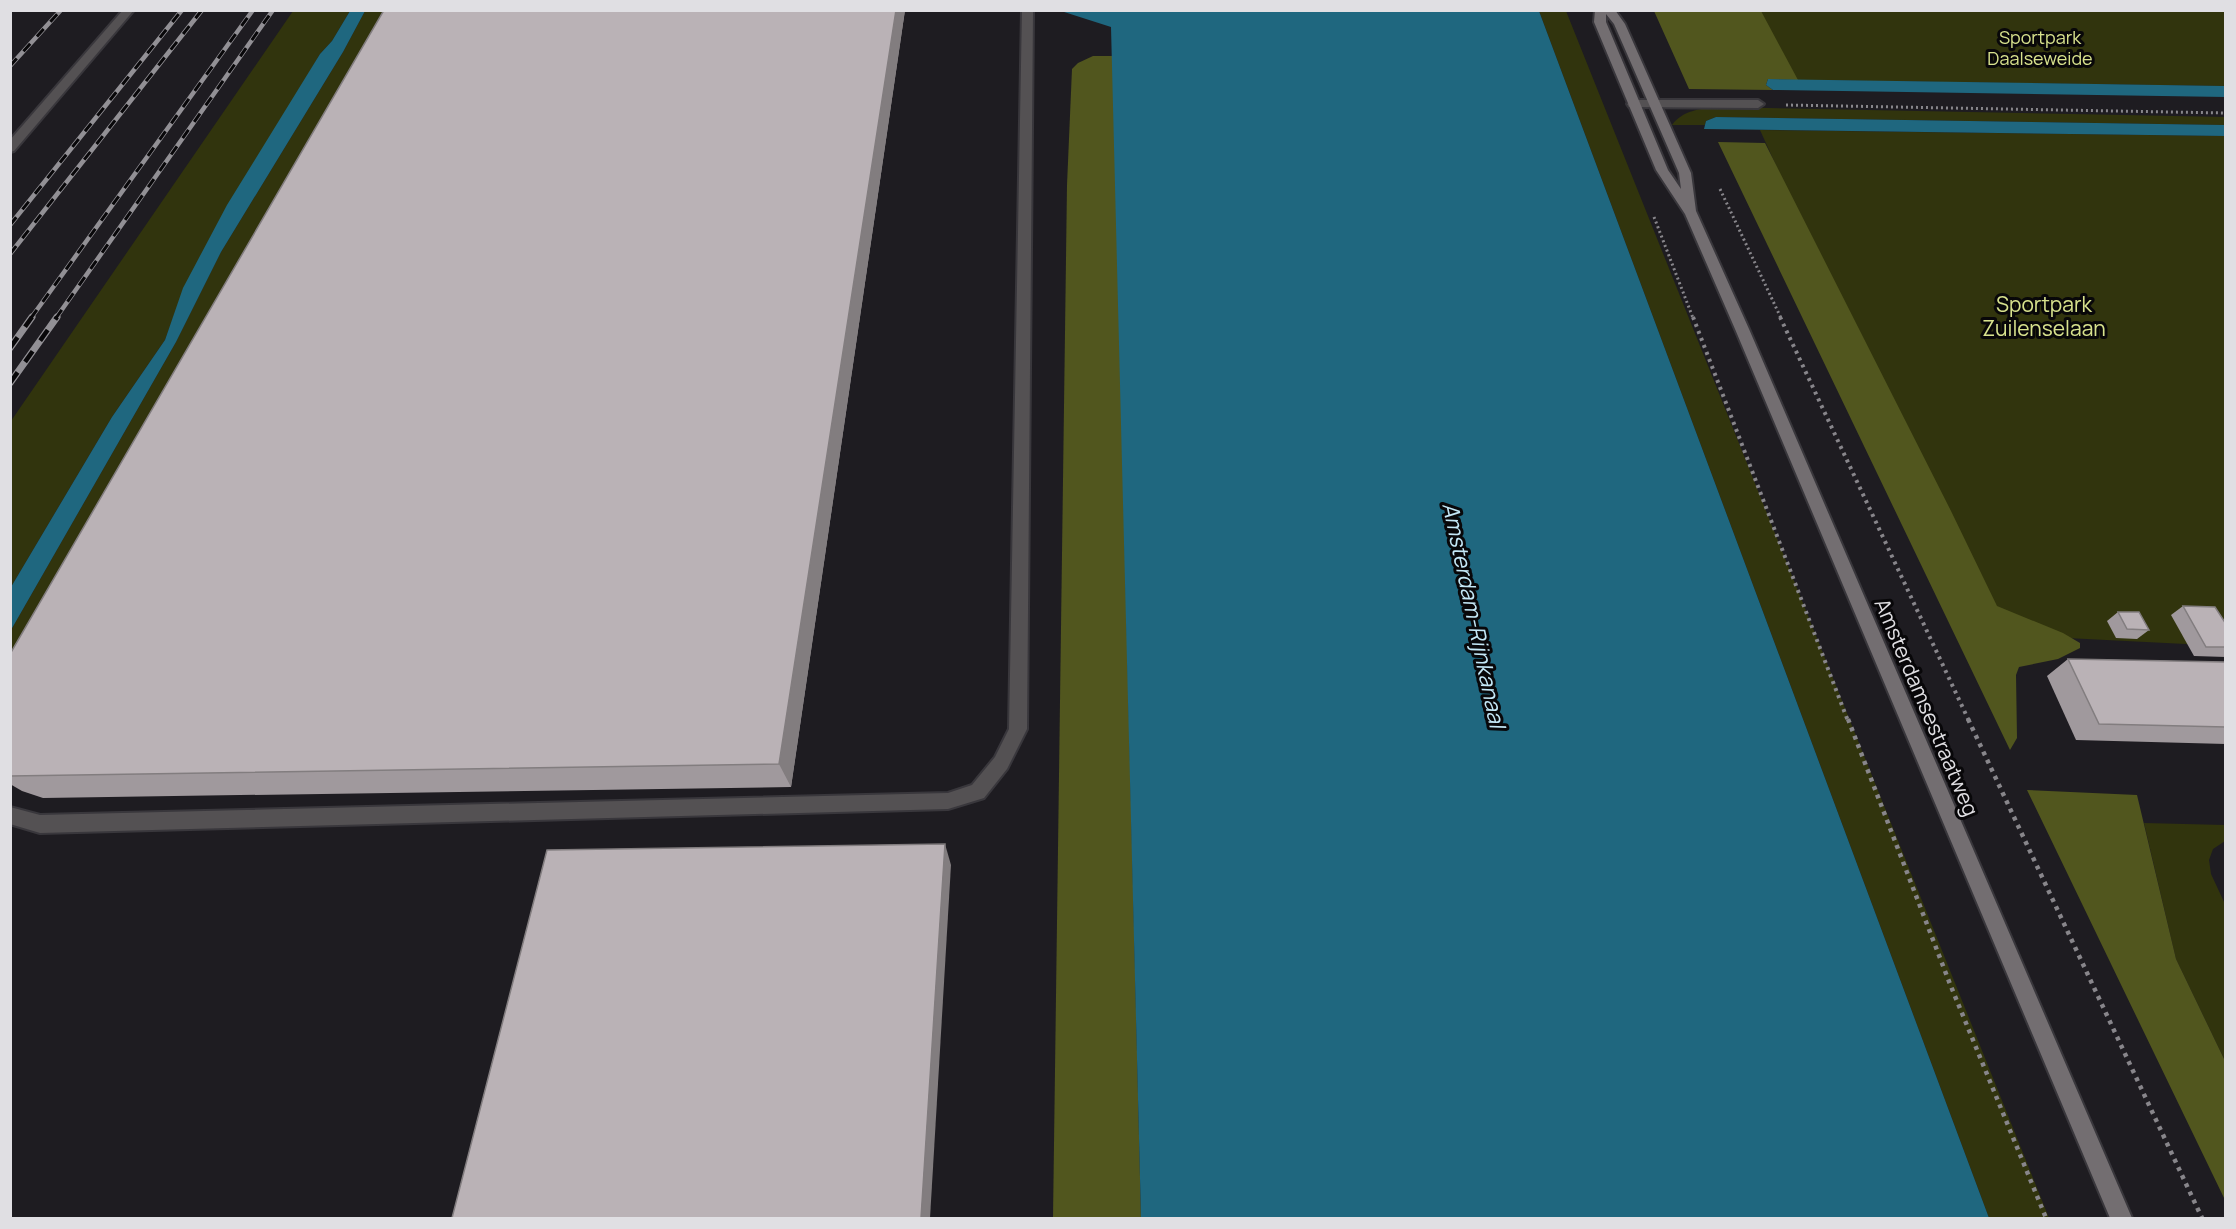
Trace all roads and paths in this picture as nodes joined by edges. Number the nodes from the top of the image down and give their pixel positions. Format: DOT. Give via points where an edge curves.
graph roads {
  1 [pos="129,10"];
  2 [pos="1028,10"];
  3 [pos="1601,10"];
  4 [pos="1609,10"];
  5 [pos="1633,104"];
  6 [pos="1655,104"];
  7 [pos="1758,104"];
  8 [pos="2226,113"];
  9 [pos="10,148"];
  10 [pos="1715,179"];
  11 [pos="1652,211"];
  12 [pos="1691,214"];
  13 [pos="10,815"];
  14 [pos="2046,1218"];
  15 [pos="2121,1218"];
  16 [pos="2202,1218"];
  1 -- 9 [label="street"];
  2 -- 13 [label="street" via="1018,729 1001,763 978,792 948,801 40,824"];
  3 -- 5 [label="main road, Amsterdamsestraatweg" via="1600,22"];
  4 -- 6 [label="main road, Amsterdamsestraatweg"];
  5 -- 6 [label="street"];
  5 -- 12 [label="main road, Amsterdamsestraatweg" via="1662,170"];
  6 -- 7 [label="street"];
  6 -- 12 [label="main road, Amsterdamsestraatweg" via="1685,173"];
  7 -- 8 [label="path"];
  10 -- 16 [label="path"];
  11 -- 14 [label="path" via="1950,984"];
  12 -- 15 [label="main road, Amsterdamsestraatweg"];
}
